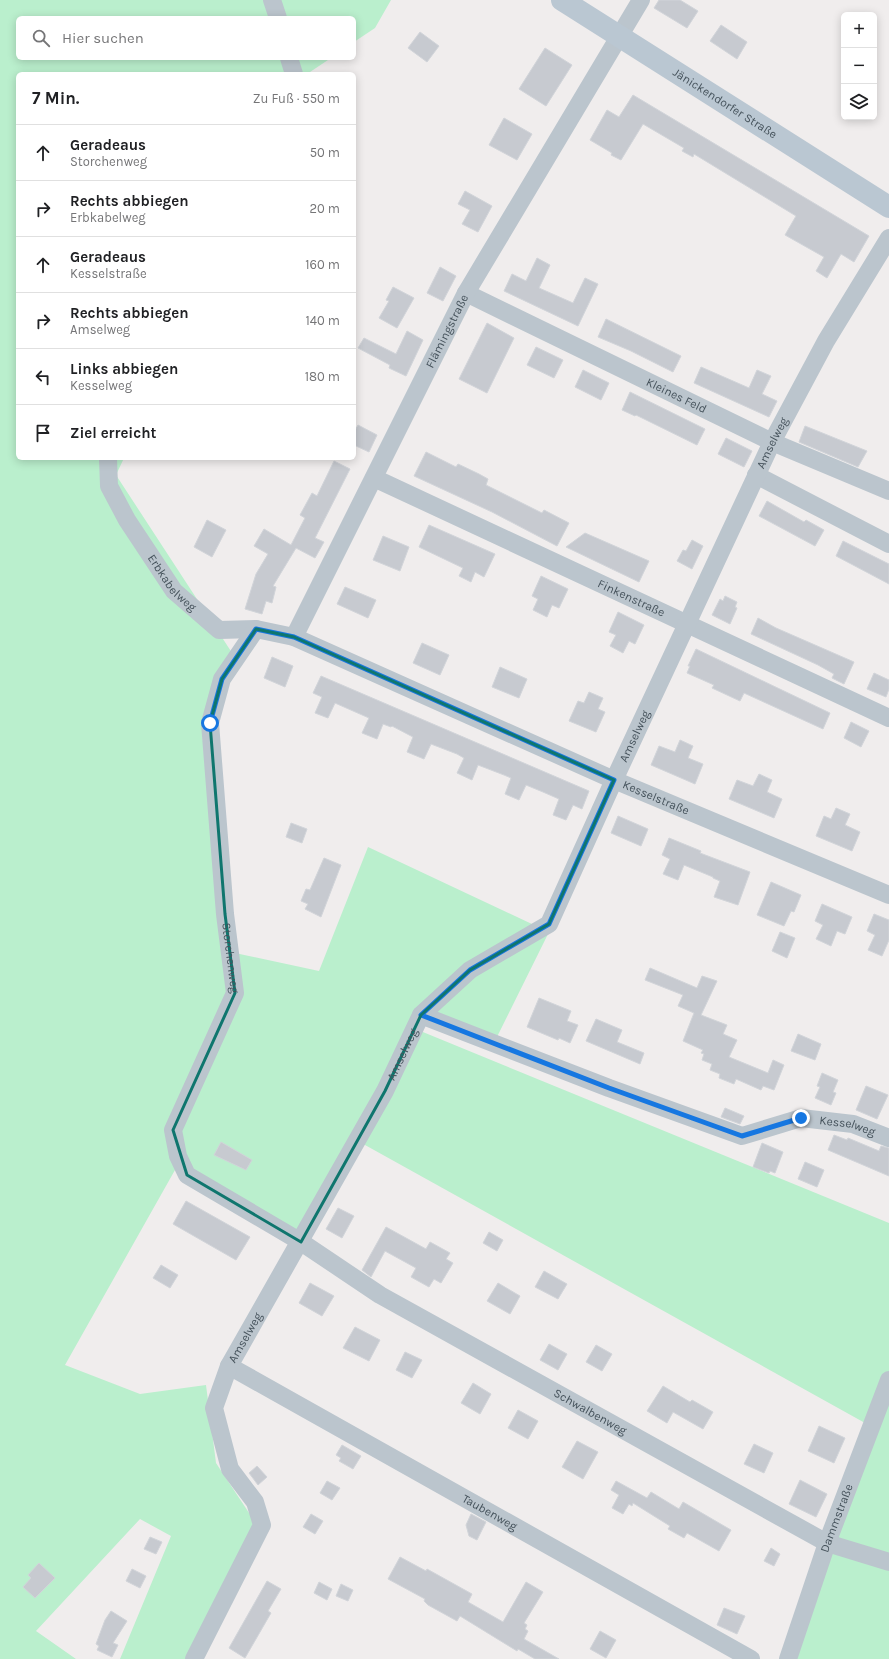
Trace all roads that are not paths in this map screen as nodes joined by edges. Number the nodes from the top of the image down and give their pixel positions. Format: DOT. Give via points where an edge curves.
graph roads {
  1 [pos="272,0"];
  2 [pos="562,0"];
  3 [pos="641,0"];
  4 [pos="277,16"];
  5 [pos="619,36"];
  6 [pos="290,60"];
  7 [pos="293,72"];
  8 [pos="889,207"];
  9 [pos="889,238"];
  10 [pos="466,293"];
  11 [pos="772,442"];
  12 [pos="108,460"];
  13 [pos="756,475"];
  14 [pos="374,478"];
  15 [pos="889,490"];
  16 [pos="889,544"];
  17 [pos="688,625"];
  18 [pos="256,629"];
  19 [pos="294,637"];
  20 [pos="889,718"];
  21 [pos="614,780"];
  22 [pos="889,895"];
  23 [pos="421,1015"];
  24 [pos="889,1138"];
  25 [pos="300,1242"];
  26 [pos="229,1366"];
  27 [pos="889,1380"];
  28 [pos="826,1543"];
  29 [pos="889,1562"];
  30 [pos="194,1659"];
  31 [pos="750,1659"];
  32 [pos="788,1659"];
  1 -- 4 [label="street"];
  2 -- 5 [label="main road, Jänickendorfer Straße"];
  3 -- 5 [label="street, Flämingstraße"];
  5 -- 8 [label="main road, Jänickendorfer Straße"];
  5 -- 10 [label="street, Flämingstraße"];
  6 -- 7 [label="street"];
  9 -- 11 [label="street, Amselweg" via="826,341"];
  10 -- 11 [label="street, Kleines Feld"];
  10 -- 14 [label="street, Flämingstraße"];
  11 -- 13 [label="street, Amselweg"];
  11 -- 15 [label="street, Kleines Feld"];
  12 -- 18 [label="street, Erbkabelweg" via="109,486 127,520 174,591 219,630"];
  13 -- 16 [label="street"];
  13 -- 17 [label="street, Amselweg"];
  14 -- 17 [label="street, Finkenstraße"];
  14 -- 19 [label="street, Flämingstraße"];
  17 -- 20 [label="street, Finkenstraße"];
  17 -- 21 [label="street, Amselweg"];
  18 -- 19 [label="street, Erbkabelweg"];
  18 -- 25 [label="street, Storchenweg" via="222,679 210,723 225,914 235,993 173,1130 178,1156 187,1175"];
  19 -- 21 [label="street, Kesselstraße"];
  21 -- 22 [label="street, Kesselstraße"];
  21 -- 23 [label="street, Amselweg" via="549,924 470,970"];
  23 -- 24 [label="street, Kesselweg" via="742,1136 801,1118 852,1124"];
  23 -- 25 [label="street, Amselweg" via="385,1092"];
  25 -- 26 [label="street, Amselweg"];
  25 -- 28 [label="street, Schwalbenweg" via="380,1295"];
  26 -- 30 [label="street, Amselweg" via="214,1408 230,1469 255,1502 262,1526"];
  26 -- 31 [label="street, Taubenweg"];
  27 -- 28 [label="street, Dammstraße"];
  28 -- 29 [label="street, Schwalbenweg"];
  28 -- 32 [label="street, Dammstraße"];
}
